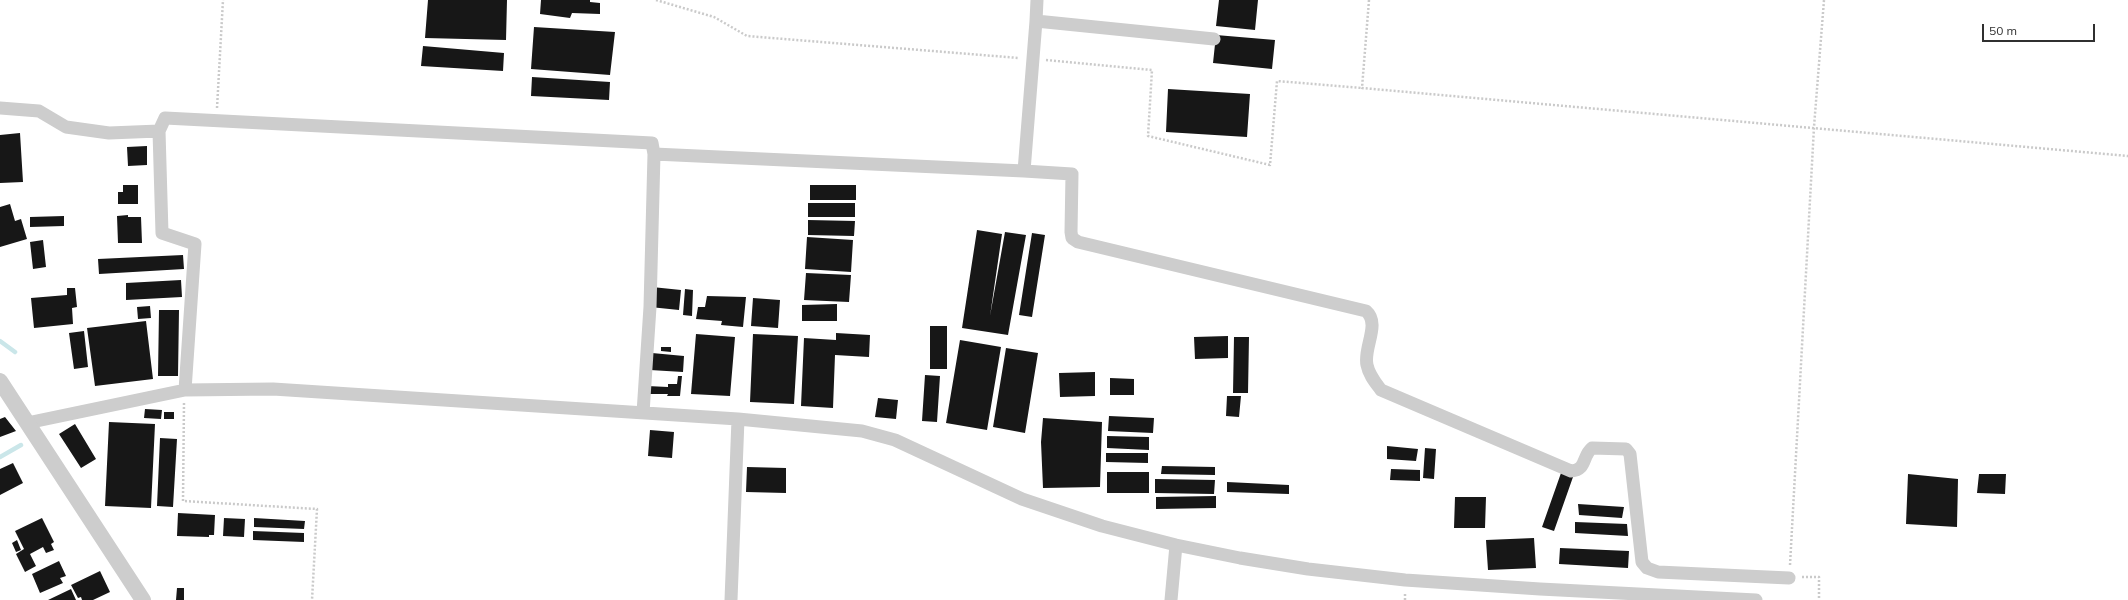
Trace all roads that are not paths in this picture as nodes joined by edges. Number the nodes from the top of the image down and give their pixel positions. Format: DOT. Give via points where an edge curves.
graph roads {
  1 [pos="1037,0"];
  2 [pos="1036,21"];
  3 [pos="1214,39"];
  4 [pos="0,108"];
  5 [pos="159,131"];
  6 [pos="654,154"];
  7 [pos="1024,171"];
  8 [pos="0,381"];
  9 [pos="185,390"];
  10 [pos="643,413"];
  11 [pos="738,419"];
  12 [pos="27,423"];
  13 [pos="1176,545"];
  14 [pos="1789,578"];
  15 [pos="143,600"];
  16 [pos="731,600"];
  17 [pos="1171,600"];
  18 [pos="1756,600"];
  1 -- 2 [label="street"];
  2 -- 3 [label="street"];
  2 -- 7 [label="street"];
  4 -- 5 [label="street" via="39,111 66,127 109,133"];
  5 -- 6 [label="street" via="165,118 652,143"];
  5 -- 9 [label="street" via="162,232 195,244"];
  6 -- 7 [label="street"];
  6 -- 10 [label="street" via="650,307"];
  7 -- 14 [label="street" via="1072,174 1071,232 1072,238 1078,242 1366,311 1373,322 1367,364 1372,378 1381,390 1571,471 1583,467 1592,448 1626,449 1630,454 1642,562 1647,568 1658,572"];
  8 -- 12 [label="street"];
  9 -- 10 [label="street" via="273,388"];
  9 -- 12 [label="street"];
  10 -- 11 [label="street"];
  11 -- 13 [label="street" via="862,431 888,438 1022,499 1102,526"];
  11 -- 16 [label="street"];
  12 -- 15 [label="street"];
  13 -- 17 [label="street"];
  13 -- 18 [label="street" via="1308,569 1405,580"];
}
